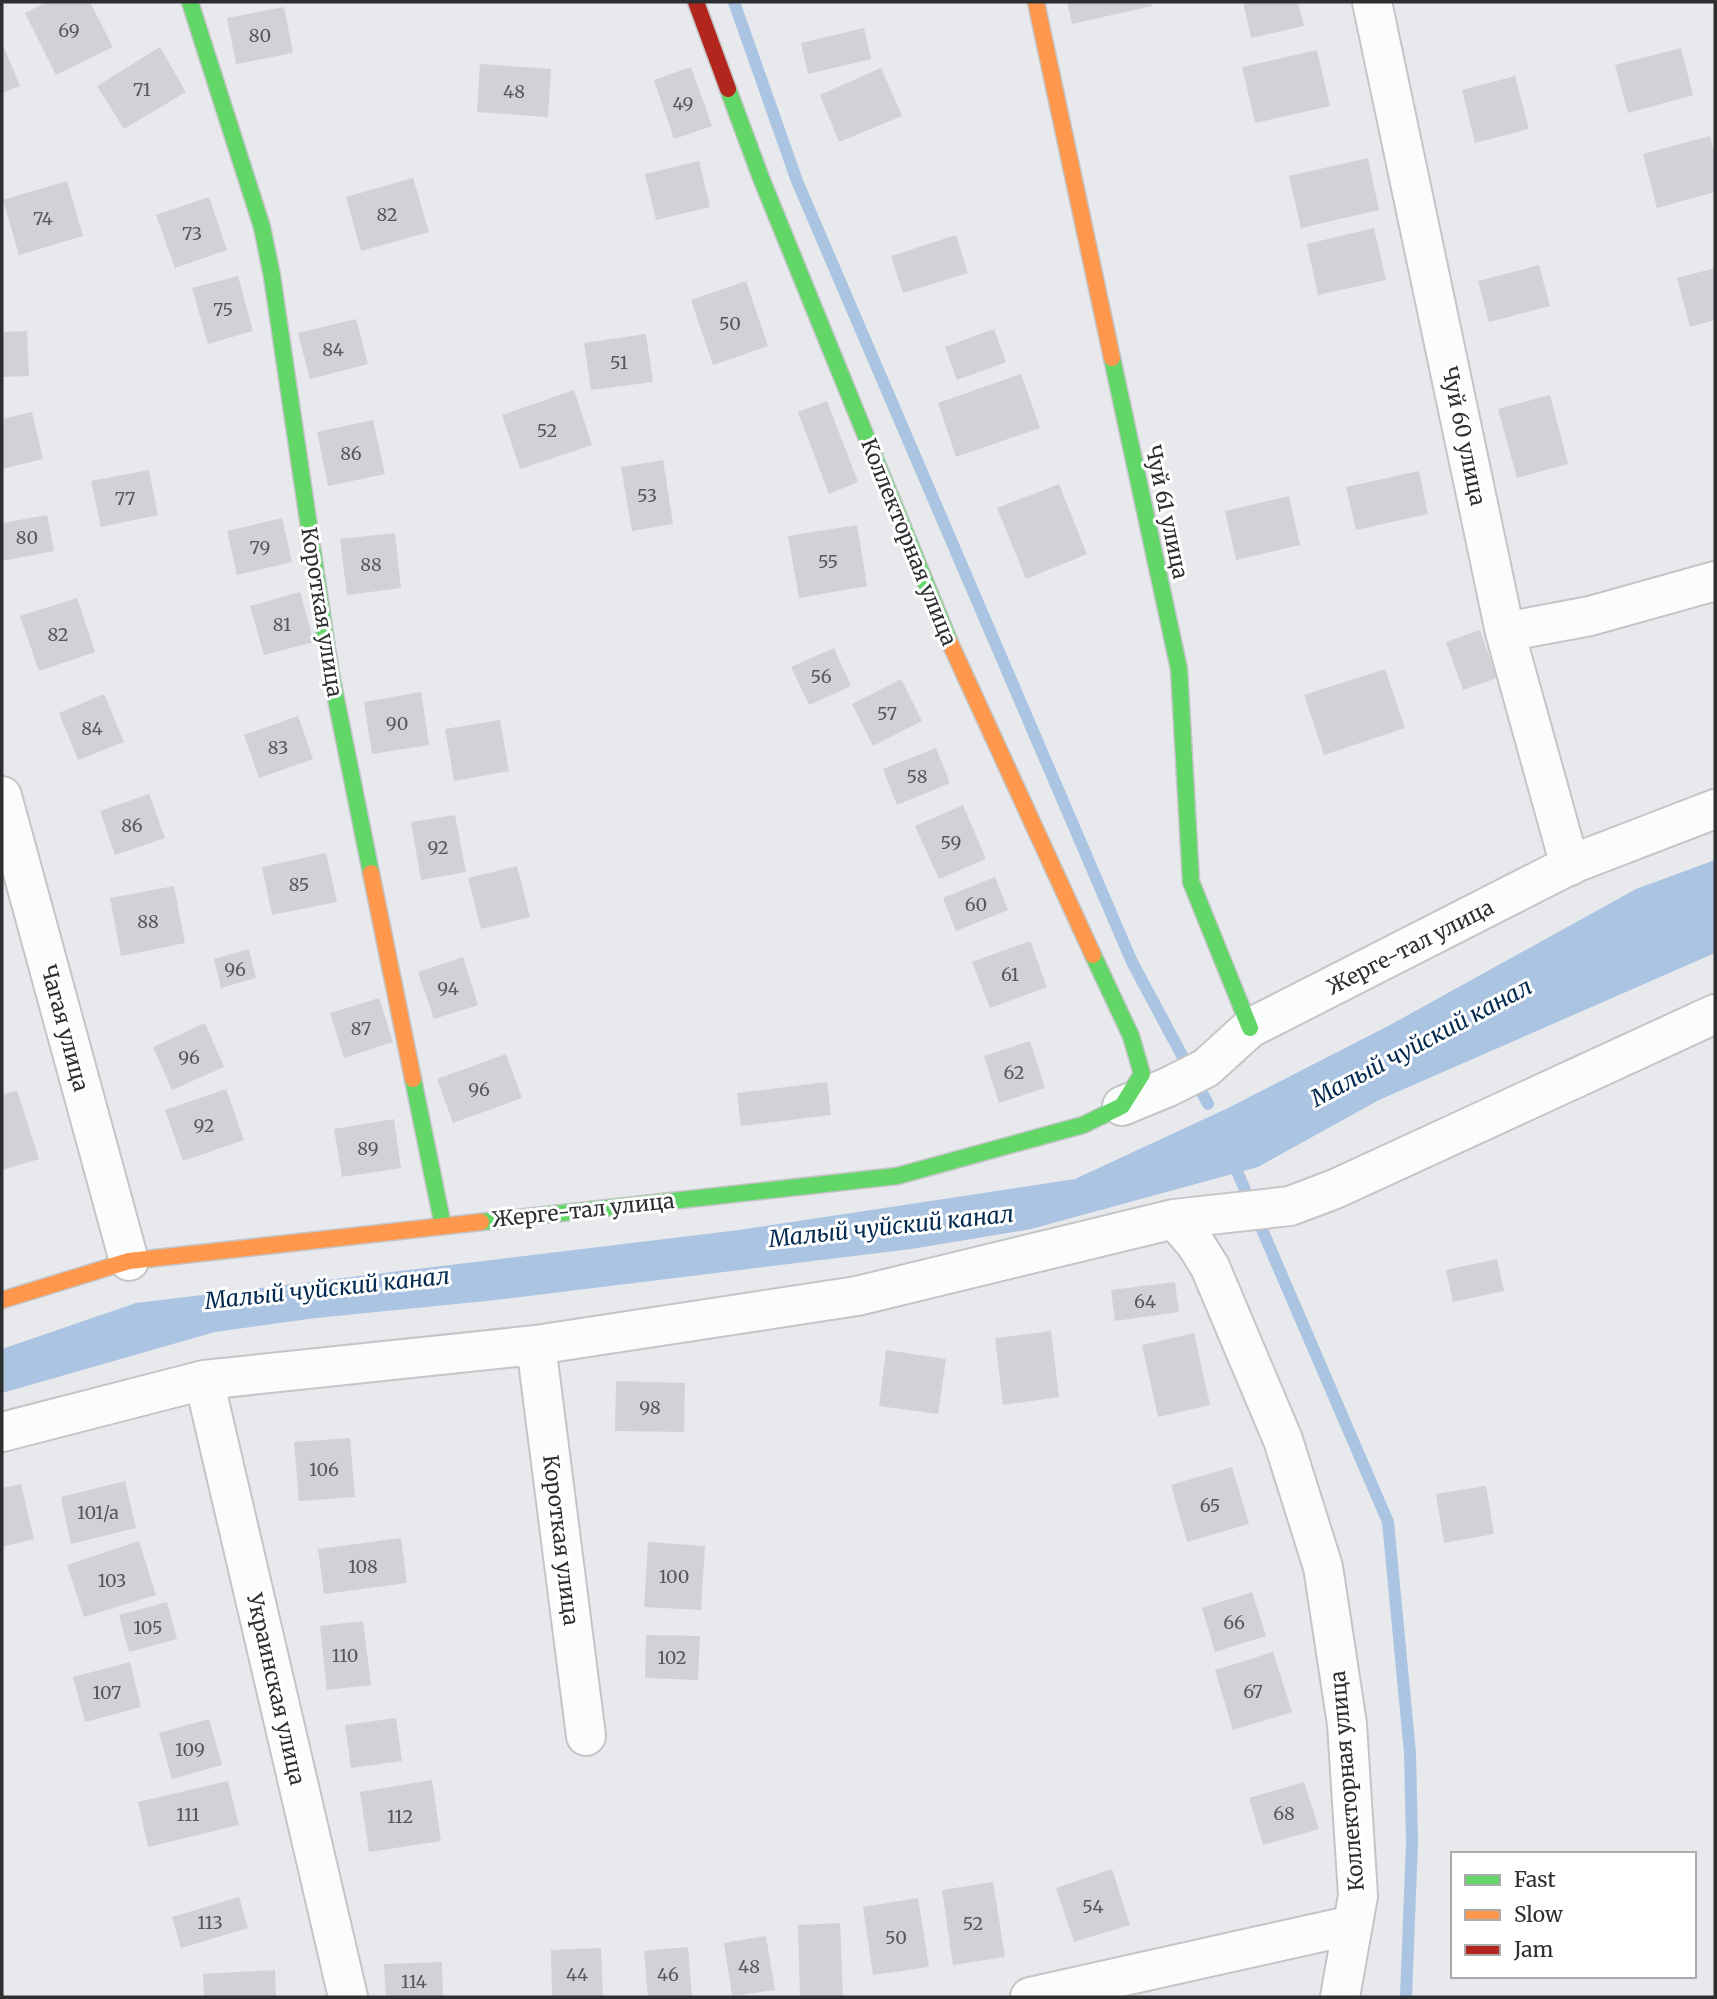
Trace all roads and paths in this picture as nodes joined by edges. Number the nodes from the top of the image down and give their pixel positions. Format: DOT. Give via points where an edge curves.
graph roads {
  1 [pos="190,2"];
  2 [pos="696,2"];
  3 [pos="1037,2"];
  4 [pos="1372,2"];
  5 [pos="1715,581"];
  6 [pos="1505,632"];
  7 [pos="2,796"];
  8 [pos="1715,809"];
  9 [pos="1570,866"];
  10 [pos="1715,1014"];
  11 [pos="1250,1028"];
  12 [pos="1672,1032"];
  13 [pos="1715,1034"];
  14 [pos="1122,1106"];
  15 [pos="1174,1219"];
  16 [pos="443,1226"];
  17 [pos="129,1261"];
  18 [pos="2,1300"];
  19 [pos="536,1345"];
  20 [pos="204,1380"];
  21 [pos="2,1433"];
  22 [pos="586,1736"];
  23 [pos="1353,1925"];
  24 [pos="348,1997"];
  25 [pos="1030,1997"];
  26 [pos="1340,1997"];
  1 -- 16 [label="street, Короткая улица" via="267,251 330,669"];
  2 -- 14 [label="street, Коллекторная улица" via="761,178 964,676 1131,1037 1142,1074"];
  3 -- 11 [label="street, Чуй 61 улица" via="1179,669 1191,882"];
  4 -- 6 [label="street, Чуй 60 улица"];
  5 -- 6 [label="street" via="1590,616"];
  6 -- 9 [label="street, Чуй 60 улица"];
  7 -- 17 [label="street, Чагая улица"];
  8 -- 9 [label="street, Жерге-тал улица"];
  9 -- 11 [label="street, Жерге-тал улица"];
  10 -- 12 [label="street"];
  11 -- 14 [label="street, Жерге-тал улица" via="1206,1068"];
  12 -- 13 [label="street"];
  12 -- 15 [label="street" via="1301,1202"];
  14 -- 16 [label="street, Жерге-тал улица" via="1083,1125 897,1176"];
  15 -- 19 [label="street" via="857,1296"];
  15 -- 23 [label="street, Коллекторная улица" via="1210,1267 1283,1440 1323,1567 1347,1724 1358,1896"];
  16 -- 17 [label="street, Жерге-тал улица"];
  17 -- 18 [label="street, Жерге-тал улица"];
  19 -- 20 [label="street"];
  19 -- 22 [label="street, Короткая улица"];
  20 -- 21 [label="street"];
  20 -- 24 [label="street, Украинская улица"];
  23 -- 25 [label="street"];
  23 -- 26 [label="street, Коллекторная улица"];
}
